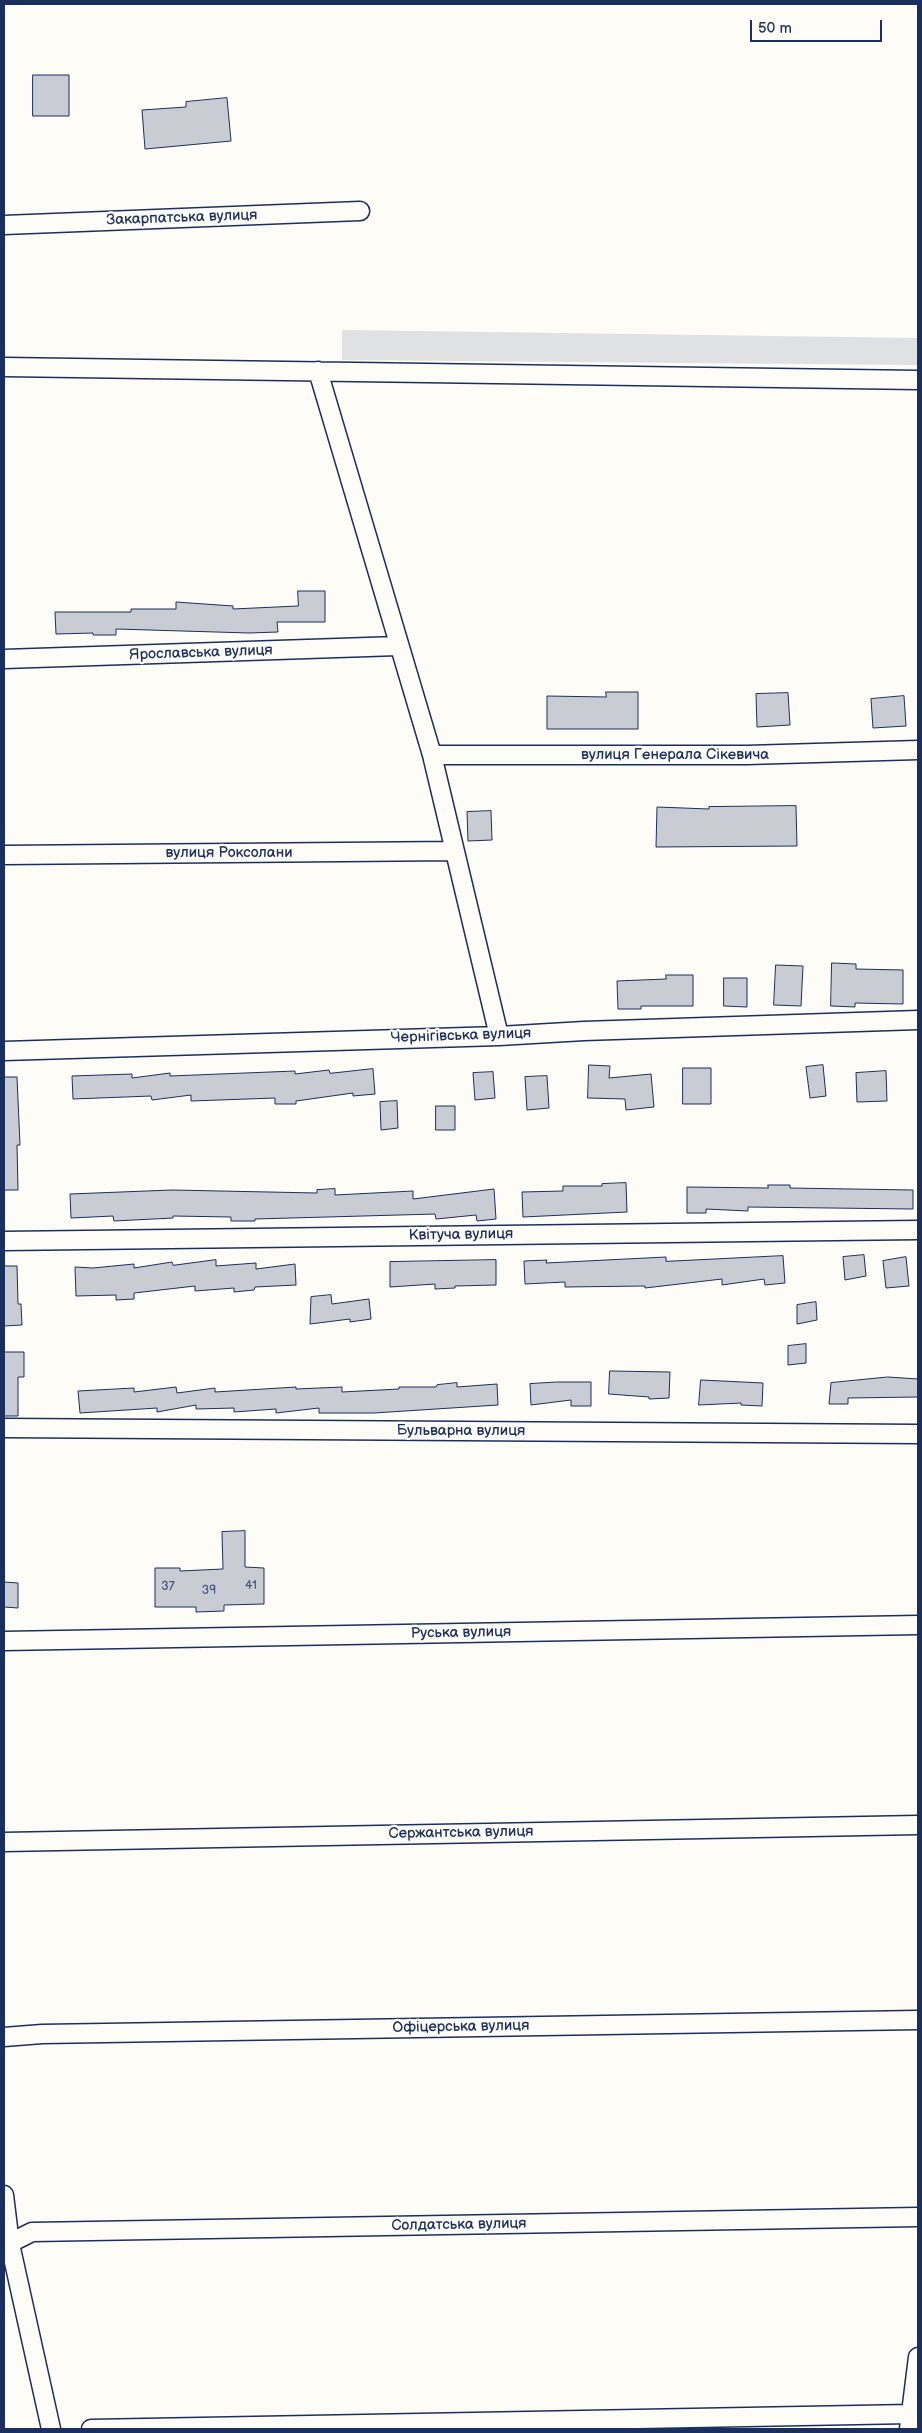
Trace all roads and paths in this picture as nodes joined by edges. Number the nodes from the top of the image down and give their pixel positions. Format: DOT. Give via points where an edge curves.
graph roads {
  1 [pos="360,211"];
  2 [pos="4,225"];
  3 [pos="4,367"];
  4 [pos="318,372"];
  5 [pos="918,380"];
  6 [pos="398,646"];
  7 [pos="4,659"];
  8 [pos="918,750"];
  9 [pos="432,755"];
  10 [pos="454,851"];
  11 [pos="4,855"];
  12 [pos="918,1020"];
  13 [pos="500,1036"];
  14 [pos="4,1050"];
  15 [pos="918,1230"];
  16 [pos="4,1241"];
  17 [pos="4,1428"];
  18 [pos="918,1434"];
  19 [pos="918,1625"];
  20 [pos="4,1641"];
  21 [pos="918,1825"];
  22 [pos="4,1842"];
  23 [pos="918,2020"];
  24 [pos="4,2038"];
  25 [pos="4,2195"];
  26 [pos="918,2217"];
  27 [pos="7,2245"];
  28 [pos="918,2357"];
  29 [pos="910,2422"];
  30 [pos="51,2429"];
  31 [pos="91,2429"];
  1 -- 2 [label="street, Закарпатська вулиця"];
  3 -- 4 [label="street"];
  4 -- 5 [label="street"];
  4 -- 6 [label="street"];
  6 -- 7 [label="street, Ярославська вулиця"];
  6 -- 9 [label="street"];
  8 -- 9 [label="street, вулиця Генерала Сікевича" via="747,755"];
  9 -- 10 [label="street"];
  10 -- 11 [label="street, вулиця Роксолани"];
  10 -- 13 [label="street"];
  12 -- 13 [label="street, Чернігівська вулиця"];
  13 -- 14 [label="street, Чернігівська вулиця"];
  15 -- 16 [label="street, Квітуча вулиця"];
  17 -- 18 [label="street, Бульварна вулиця"];
  19 -- 20 [label="street, Руська вулиця"];
  21 -- 22 [label="street, Сержантська вулиця"];
  23 -- 24 [label="street, Офіцерська вулиця" via="42,2034"];
  25 -- 27 [label="street"];
  26 -- 27 [label="street, Солдатська вулиця" via="32,2232"];
  27 -- 30 [label="street"];
  28 -- 29 [label="street"];
  29 -- 31 [label="street"];
}
